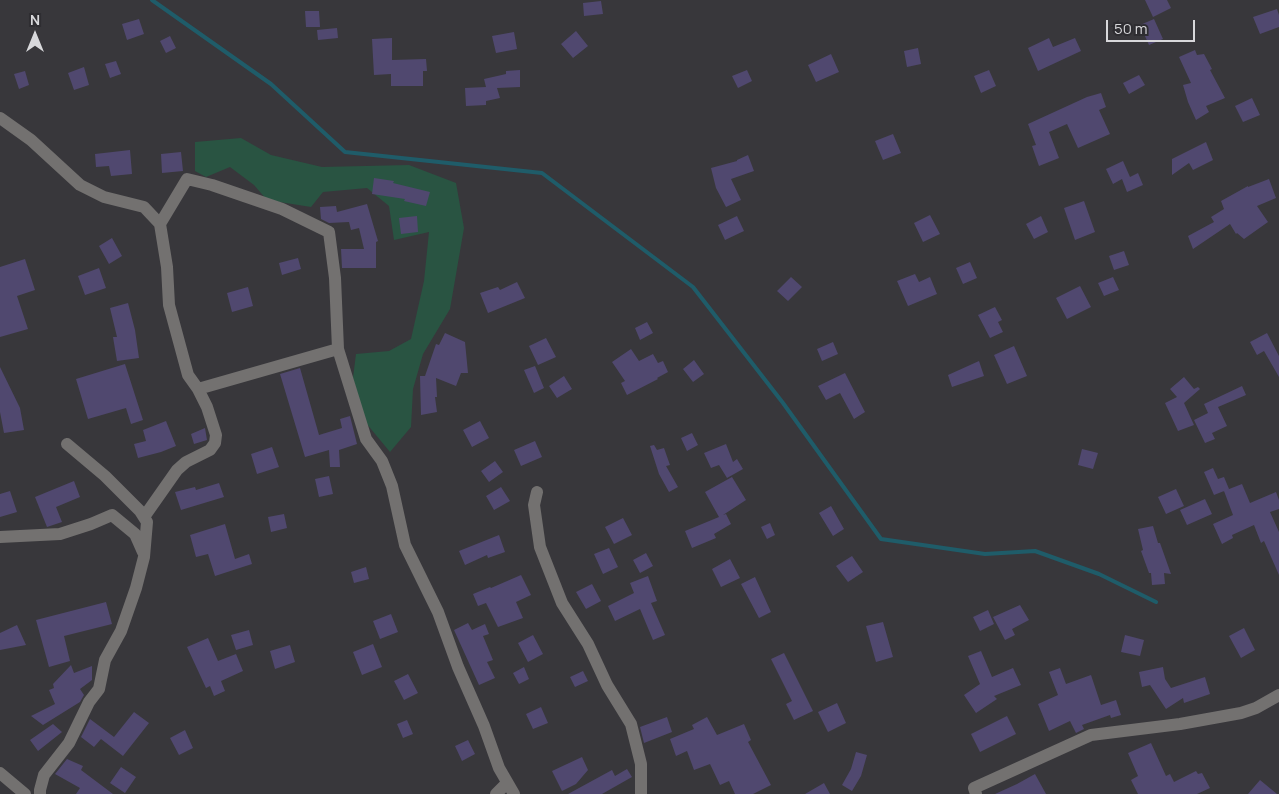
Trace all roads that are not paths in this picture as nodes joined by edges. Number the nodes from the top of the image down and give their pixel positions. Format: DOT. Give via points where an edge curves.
graph roads {
  1 [pos="0,118"];
  2 [pos="160,224"];
  3 [pos="338,349"];
  4 [pos="198,389"];
  5 [pos="67,444"];
  6 [pos="538,492"];
  7 [pos="144,517"];
  8 [pos="0,537"];
  9 [pos="144,557"];
  10 [pos="1279,695"];
  11 [pos="0,773"];
  12 [pos="506,782"];
  13 [pos="25,794"];
  14 [pos="40,794"];
  15 [pos="496,794"];
  16 [pos="514,794"];
  17 [pos="641,794"];
  18 [pos="976,794"];
  1 -- 2 [label="street" via="31,140 80,185 104,198 144,207"];
  2 -- 3 [label="street" via="187,179 282,209 329,232 336,278"];
  2 -- 4 [label="street" via="168,267 169,305 188,375"];
  3 -- 4 [label="street"];
  3 -- 12 [label="street" via="366,439 382,461 392,486 405,545 438,612"];
  4 -- 7 [label="street" via="216,434 215,443 210,450 177,470"];
  5 -- 7 [label="street" via="105,476"];
  6 -- 17 [label="street" via="534,505 540,547 562,603 631,724 641,764"];
  7 -- 9 [label="street"];
  8 -- 9 [label="street" via="60,534 112,514 135,534"];
  9 -- 14 [label="street" via="121,631 105,660 99,689 69,743 44,776"];
  10 -- 18 [label="street" via="1241,713 1091,735 974,788"];
  11 -- 13 [label="street"];
  12 -- 15 [label="street"];
  12 -- 16 [label="street"];
}
